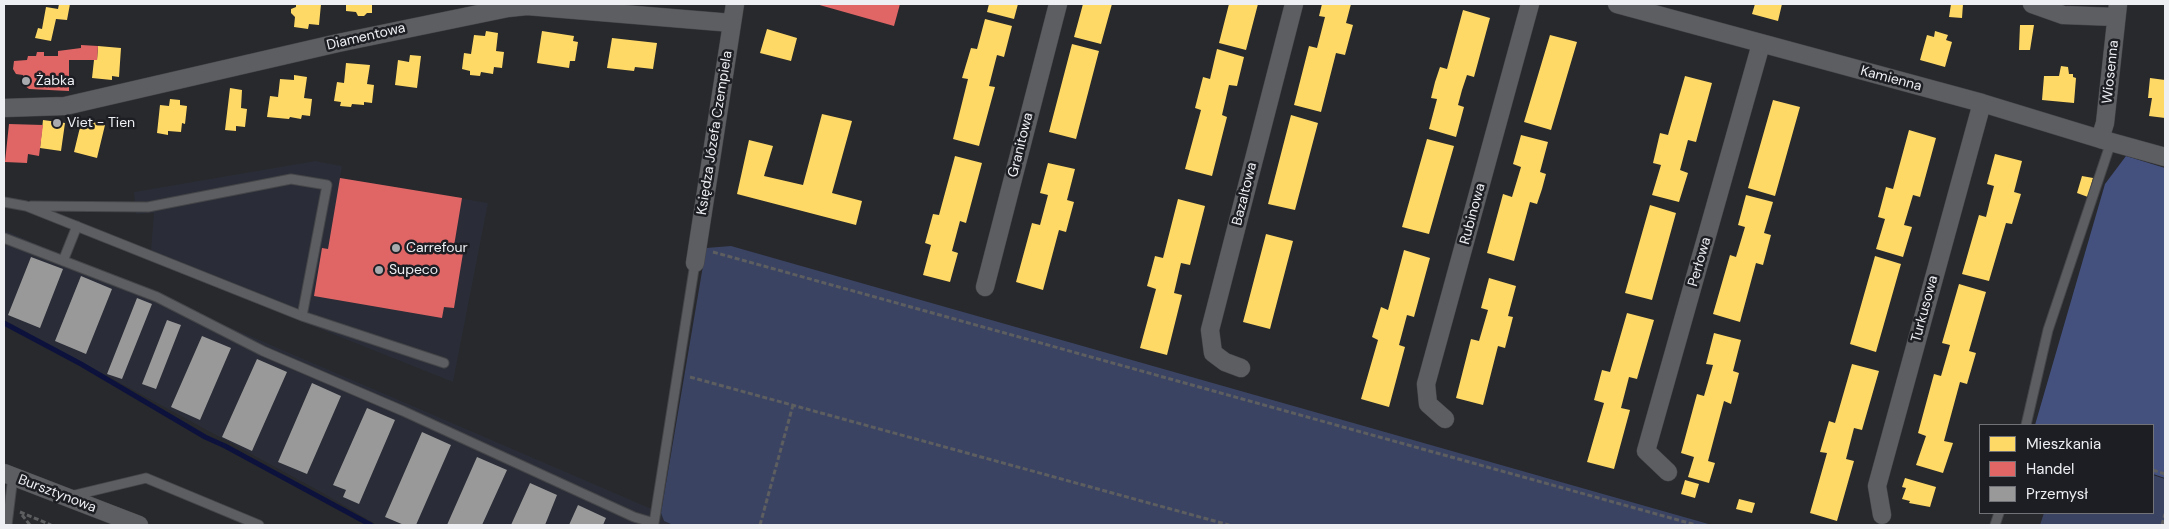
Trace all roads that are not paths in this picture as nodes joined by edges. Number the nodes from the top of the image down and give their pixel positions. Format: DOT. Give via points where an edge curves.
graph roads {
  1 [pos="735,4"];
  2 [pos="1058,4"];
  3 [pos="1294,4"];
  4 [pos="1530,4"];
  5 [pos="1616,4"];
  6 [pos="2032,4"];
  7 [pos="2117,10"];
  8 [pos="732,23"];
  9 [pos="1761,44"];
  10 [pos="1982,103"];
  11 [pos="4,108"];
  12 [pos="2105,141"];
  13 [pos="2165,157"];
  14 [pos="4,202"];
  15 [pos="26,206"];
  16 [pos="77,226"];
  17 [pos="4,238"];
  18 [pos="696,255"];
  19 [pos="63,261"];
  20 [pos="985,287"];
  21 [pos="302,316"];
  22 [pos="444,363"];
  23 [pos="1241,368"];
  24 [pos="1445,419"];
  25 [pos="2026,424"];
  26 [pos="1668,472"];
  27 [pos="8,474"];
  28 [pos="66,497"];
  29 [pos="1882,515"];
  30 [pos="654,524"];
  31 [pos="7,525"];
  32 [pos="139,525"];
  33 [pos="259,525"];
  1 -- 8 [label="street, Księdza Józefa Czempiela"];
  2 -- 20 [label="street, Granitowa"];
  3 -- 23 [label="street, Bazaltowa" via="1210,330 1213,353"];
  4 -- 24 [label="street, Rubinowa" via="1426,384 1428,404"];
  5 -- 9 [label="street, Kamienna"];
  6 -- 7 [label="street" via="2063,14"];
  7 -- 12 [label="street, Wiosenna"];
  8 -- 11 [label="street, Diamentowa" via="527,6 508,8 338,43 65,106"];
  8 -- 18 [label="street, Księdza Józefa Czempiela"];
  9 -- 10 [label="street, Kamienna"];
  9 -- 26 [label="street, Perłowa" via="1646,451"];
  10 -- 12 [label="street, Kamienna"];
  10 -- 29 [label="street, Turkusowa" via="1877,486"];
  12 -- 13 [label="street, Kamienna"];
  12 -- 25 [label="lane" via="2048,330"];
  14 -- 15 [label="lane"];
  15 -- 16 [label="lane"];
  15 -- 21 [label="lane" via="148,207 291,179 327,185"];
  16 -- 19 [label="lane"];
  16 -- 21 [label="lane"];
  17 -- 19 [label="lane"];
  18 -- 30 [label="lane"];
  19 -- 30 [label="lane" via="157,297 263,351 403,410"];
  21 -- 22 [label="lane"];
  27 -- 28 [label="street, Bursztynowa"];
  27 -- 31 [label="lane"];
  28 -- 32 [label="street, Bursztynowa"];
  28 -- 33 [label="lane" via="146,478"];
}
